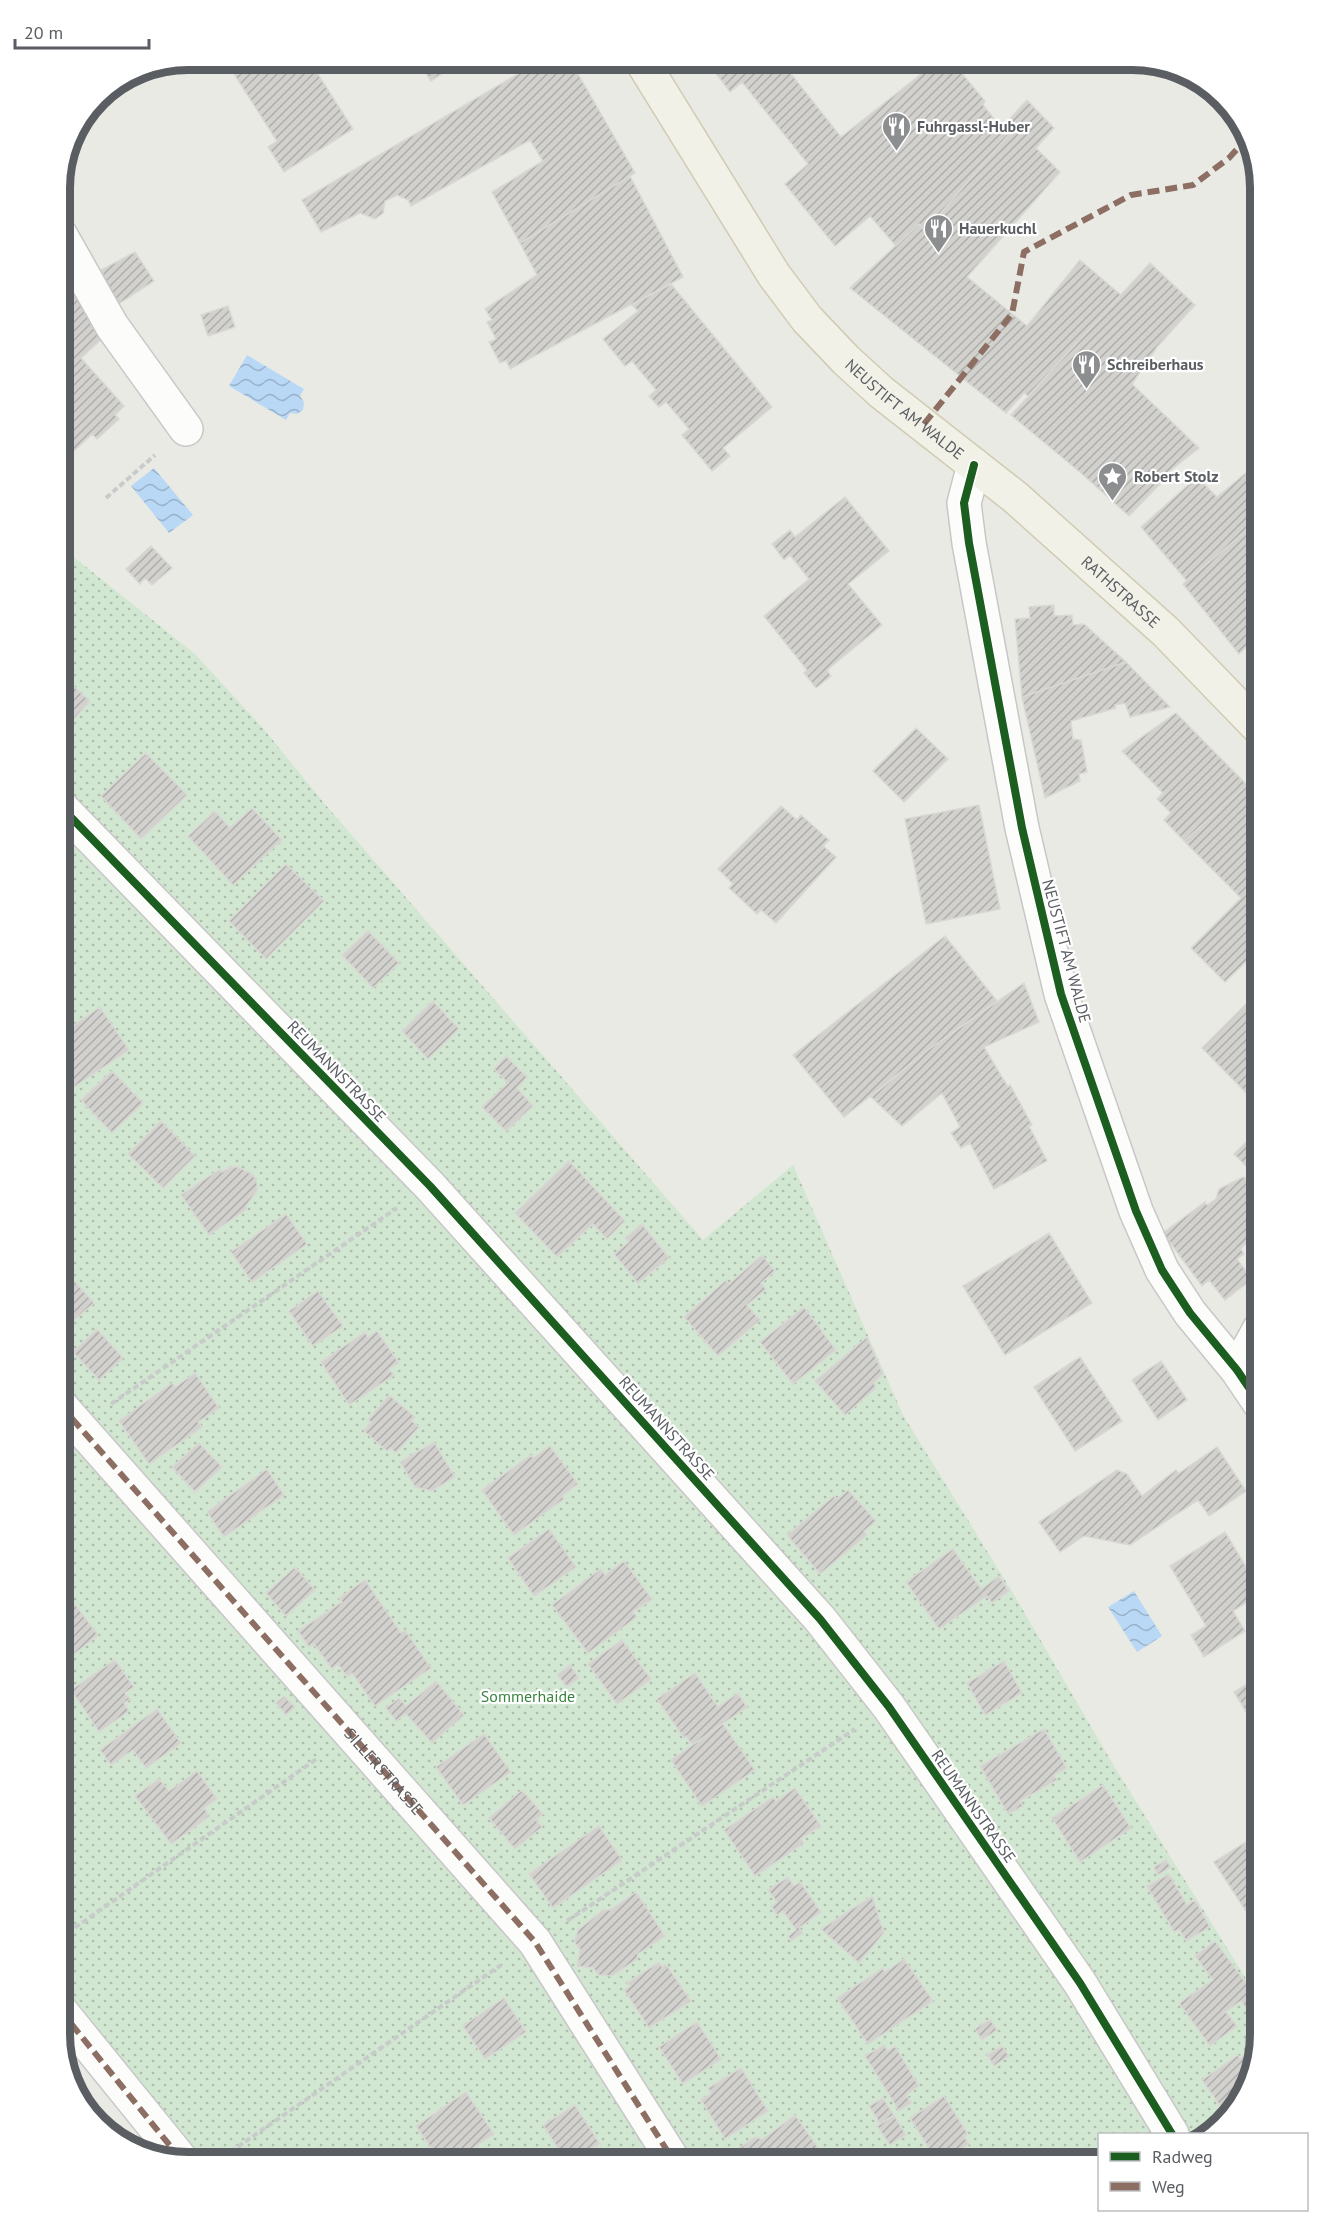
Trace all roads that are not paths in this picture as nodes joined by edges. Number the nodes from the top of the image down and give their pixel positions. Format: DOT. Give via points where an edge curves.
graph roads {
  1 [pos="647,70"];
  2 [pos="71,253"];
  3 [pos="186,429"];
  4 [pos="974,465"];
  5 [pos="1250,719"];
  6 [pos="71,817"];
  7 [pos="1250,1346"];
  8 [pos="1236,1370"];
  9 [pos="1250,1390"];
  10 [pos="70,1415"];
  11 [pos="70,2022"];
  12 [pos="1171,2133"];
  13 [pos="174,2151"];
  14 [pos="668,2152"];
  1 -- 4 [label="main road, NEUSTIFT AM WALDE" via="774,275 807,319 882,392"];
  2 -- 3 [label="street" via="112,326"];
  4 -- 5 [label="main road, RATHSTRASSE" via="1166,632"];
  4 -- 8 [label="street, NEUSTIFT AM WALDE" via="964,503 969,543 1022,828 1060,994 1147,1239 1190,1313"];
  6 -- 12 [label="street, REUMANNSTRASSE" via="430,1186 820,1619 889,1707 1080,1983"];
  7 -- 8 [label="street"];
  8 -- 9 [label="street, NEUSTIFT AM WALDE"];
  10 -- 14 [label="street, SILLERSTRASSE" via="535,1942"];
  11 -- 13 [label="street"];
}
